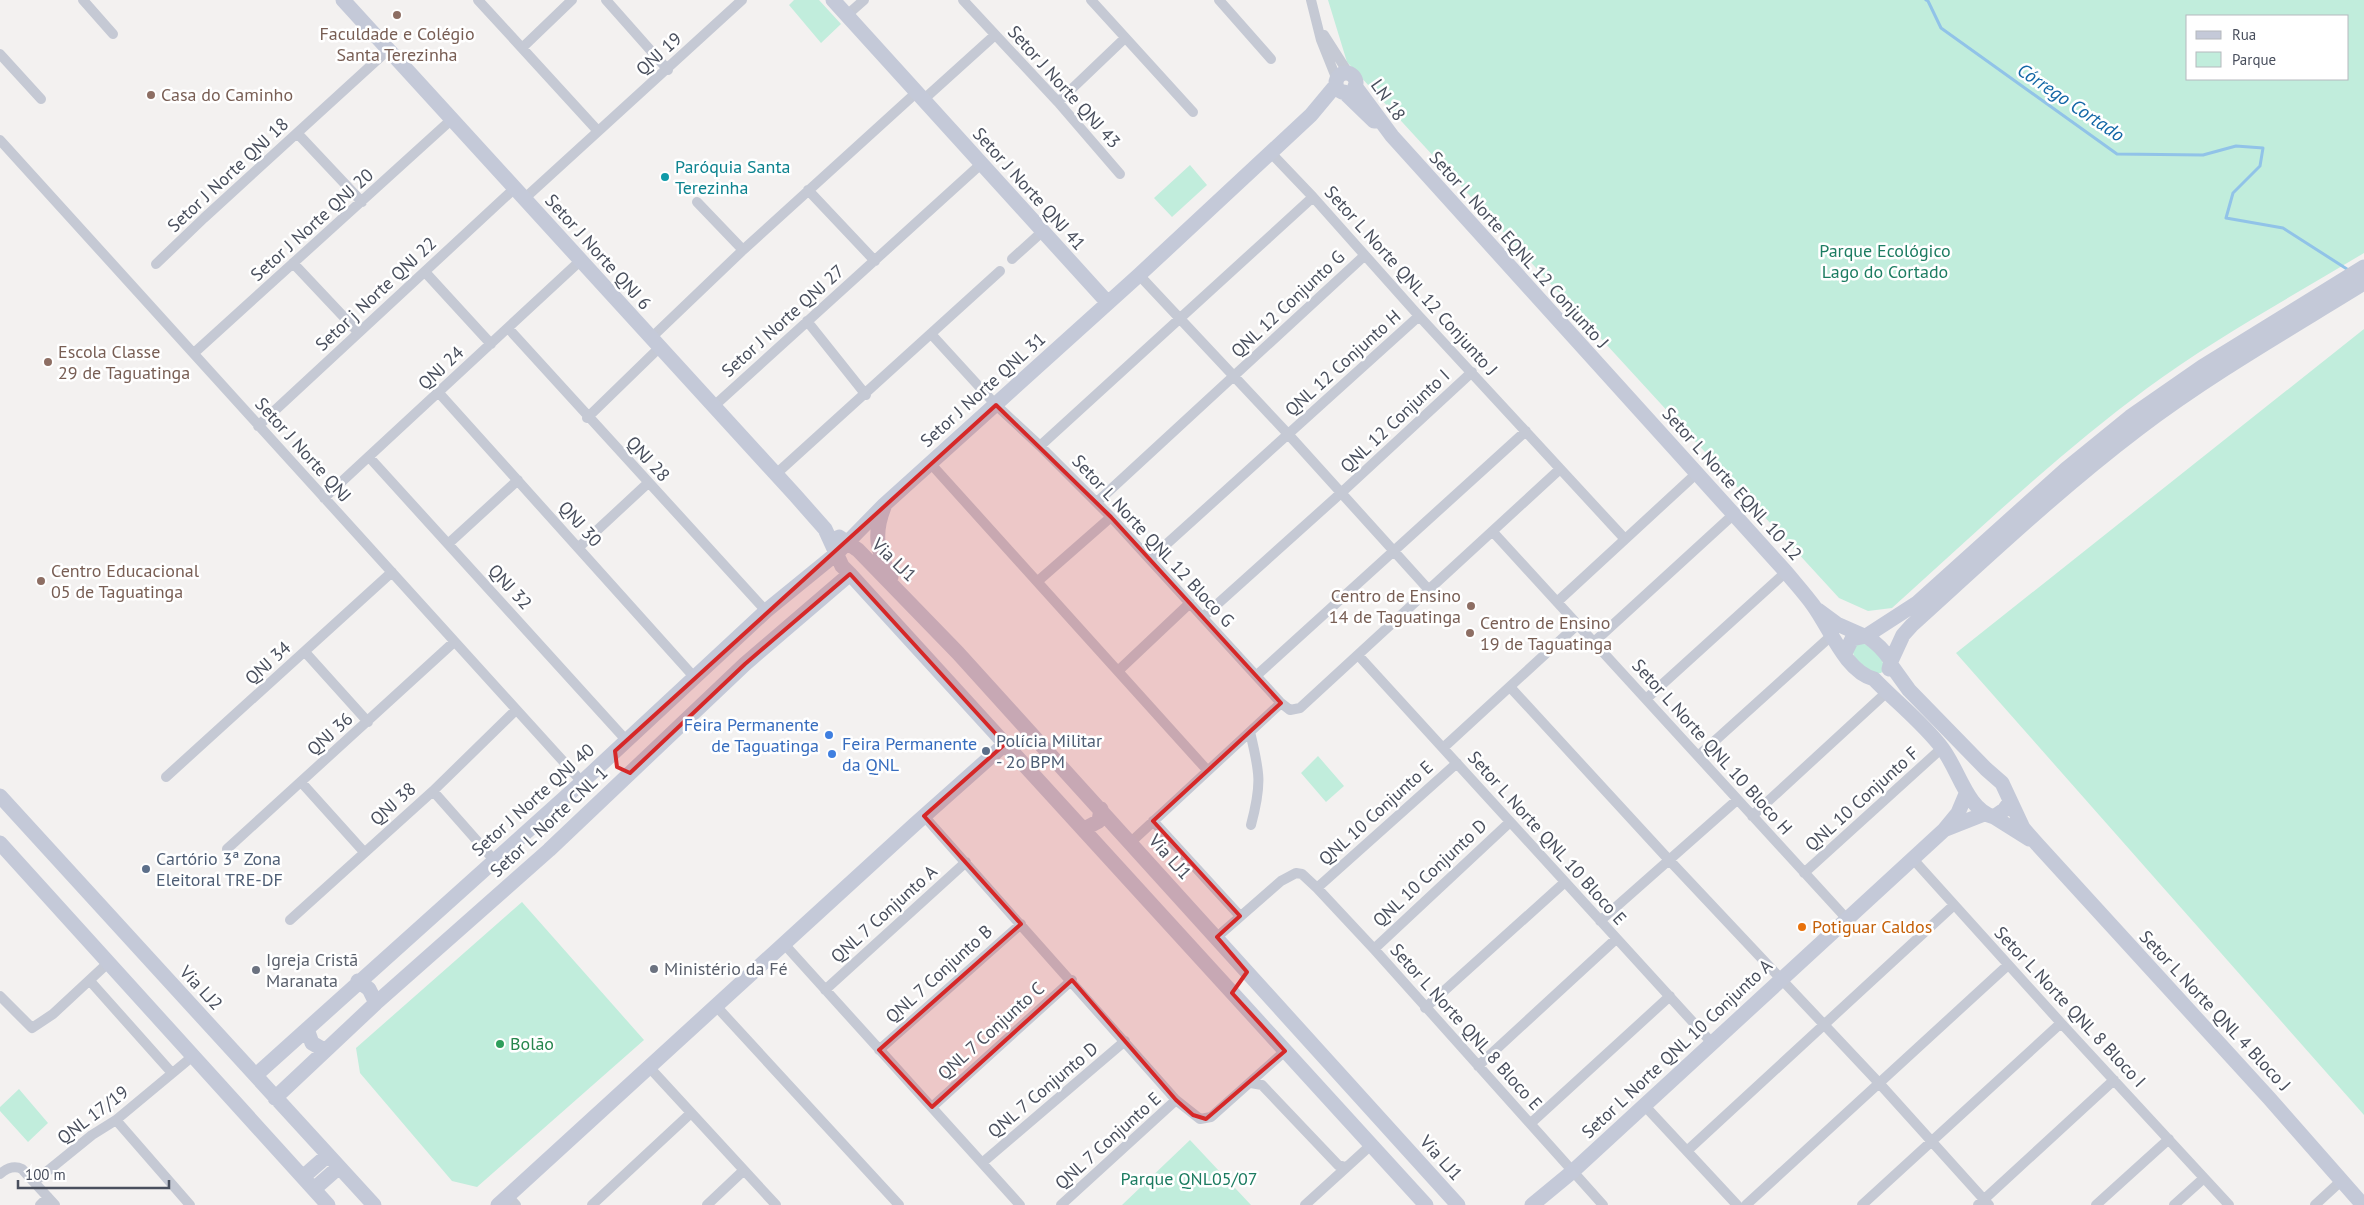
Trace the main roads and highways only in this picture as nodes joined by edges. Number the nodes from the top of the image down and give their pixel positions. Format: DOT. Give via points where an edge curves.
graph roads {
  1 [pos="343,0"];
  2 [pos="832,0"];
  3 [pos="1344,85"];
  4 [pos="1392,136"];
  5 [pos="2364,267"];
  6 [pos="2364,283"];
  7 [pos="2346,286"];
  8 [pos="1108,303"];
  9 [pos="1620,388"];
  10 [pos="884,505"];
  11 [pos="825,529"];
  12 [pos="842,547"];
  13 [pos="850,574"];
  14 [pos="896,588"];
  15 [pos="1814,607"];
  16 [pos="770,608"];
  17 [pos="793,621"];
  18 [pos="1864,636"];
  19 [pos="958,653"];
  20 [pos="1845,653"];
  21 [pos="1891,663"];
  22 [pos="938,670"];
  23 [pos="1874,679"];
  24 [pos="1005,744"];
  25 [pos="615,751"];
  26 [pos="1986,769"];
  27 [pos="594,771"];
  28 [pos="630,773"];
  29 [pos="614,788"];
  30 [pos="1965,789"];
  31 [pos="0,796"];
  32 [pos="2010,802"];
  33 [pos="1101,809"];
  34 [pos="1989,816"];
  35 [pos="1080,826"];
  36 [pos="1944,830"];
  37 [pos="0,842"];
  38 [pos="2036,844"];
  39 [pos="1247,972"];
  40 [pos="358,981"];
  41 [pos="1226,987"];
  42 [pos="1271,999"];
  43 [pos="376,1003"];
  44 [pos="1246,1009"];
  45 [pos="307,1029"];
  46 [pos="324,1050"];
  47 [pos="256,1076"];
  48 [pos="275,1098"];
  49 [pos="328,1155"];
  50 [pos="339,1167"];
  51 [pos="303,1177"];
  52 [pos="314,1189"];
  53 [pos="507,1202"];
  54 [pos="328,1205"];
  55 [pos="374,1205"];
  56 [pos="1426,1205"];
  57 [pos="1458,1205"];
  58 [pos="1532,1205"];
  59 [pos="2363,1205"];
  1 -- 11 [label="main road, Setor J Norte QNJ 6"];
  2 -- 8 [label="main road, Setor J Norte QNJ 41"];
  3 -- 4 [label="main road, LN 18"];
  3 -- 8 [label="main road, Setor J Norte QNL 31"];
  4 -- 9 [label="main road, Setor L Norte EQNL 12 Conjunto J"];
  5 -- 7 [label="main road"];
  6 -- 7 [label="main road"];
  7 -- 18 [label="main road" via="2202,368 2130,417 2066,469 1917,603"];
  7 -- 21 [label="main road" via="2139,428 2068,485 1912,625 1903,635"];
  8 -- 10 [label="main road, Setor J Norte QNL 31"];
  9 -- 15 [label="main road, Setor L Norte EQNL 10 12"];
  10 -- 12 [label="main road, Setor J Norte QNL 31"];
  10 -- 14 [label="main road" via="878,526 878,551"];
  11 -- 12 [label="main road, Via LJ1"];
  12 -- 13 [label="main road" via="842,566"];
  12 -- 14 [label="main road, Via LJ1"];
  12 -- 16 [label="main road, Setor J Norte QNJ 40"];
  13 -- 17 [label="main road, Setor L Norte CNL 1"];
  13 -- 22 [label="main road"];
  14 -- 19 [label="main road, Via LJ1"];
  15 -- 18 [label="main road" via="1836,624"];
  15 -- 20 [label="main road"];
  16 -- 17 [label="main road" via="786,606"];
  16 -- 25 [label="main road, Setor J Norte QNJ 40"];
  17 -- 28 [label="main road, Setor L Norte CNL 1"];
  18 -- 20 [label="main road" via="1852,639"];
  18 -- 21 [label="main road" via="1881,646"];
  19 -- 22 [label="main road" via="939,660 935,666"];
  19 -- 33 [label="main road, Via LJ1"];
  20 -- 23 [label="main road" via="1859,671"];
  21 -- 23 [label="main road" via="1885,675"];
  21 -- 26 [label="main road" via="1909,690"];
  22 -- 24 [label="main road"];
  23 -- 30 [label="main road" via="1942,748"];
  24 -- 35 [label="main road"];
  24 -- 53 [label="main road" via="649,1067"];
  25 -- 27 [label="main road, Setor J Norte QNJ 40"];
  25 -- 28 [label="main road" via="617,767"];
  26 -- 30 [label="main road" via="1972,773"];
  26 -- 32 [label="main road" via="2002,783"];
  27 -- 29 [label="main road" via="608,776"];
  27 -- 40 [label="main road, Setor J Norte QNJ 40"];
  28 -- 29 [label="main road, Setor L Norte CNL 1"];
  29 -- 43 [label="main road, Setor L Norte CNL 1"];
  30 -- 34 [label="main road"];
  30 -- 36 [label="main road" via="1958,813"];
  31 -- 47 [label="main road, Via LJ2"];
  32 -- 34 [label="main road" via="2004,810"];
  32 -- 38 [label="main road"];
  33 -- 35 [label="main road" via="1099,821 1086,828"];
  33 -- 39 [label="main road, Via LJ1"];
  34 -- 36 [label="main road"];
  34 -- 38 [label="main road"];
  35 -- 41 [label="main road"];
  36 -- 58 [label="main road, Setor L Norte QNL 10 Conjunto A" via="1572,1172"];
  37 -- 51 [label="main road"];
  38 -- 59 [label="main road, Setor L Norte QNL 4 Bloco J"];
  39 -- 41 [label="main road" via="1239,985 1233,989"];
  39 -- 42 [label="main road, Via LJ1"];
  40 -- 43 [label="main road" via="369,989"];
  40 -- 45 [label="main road, Setor J Norte QNJ 40"];
  41 -- 44 [label="main road"];
  42 -- 44 [label="main road" via="1252,998"];
  42 -- 57 [label="main road, Via LJ1"];
  43 -- 46 [label="main road, Setor L Norte CNL 1"];
  44 -- 56 [label="main road"];
  45 -- 46 [label="main road" via="312,1043"];
  45 -- 47 [label="main road, Setor J Norte QNJ 40"];
  46 -- 48 [label="main road, Setor L Norte CNL 1"];
  47 -- 48 [label="main road, Via LJ2"];
  48 -- 49 [label="main road, Via LJ2"];
  49 -- 50 [label="main road, Via LJ2"];
  49 -- 51 [label="main road"];
  50 -- 52 [label="main road"];
  50 -- 55 [label="main road, Via LJ2"];
  51 -- 52 [label="main road"];
  52 -- 54 [label="main road"];
}
